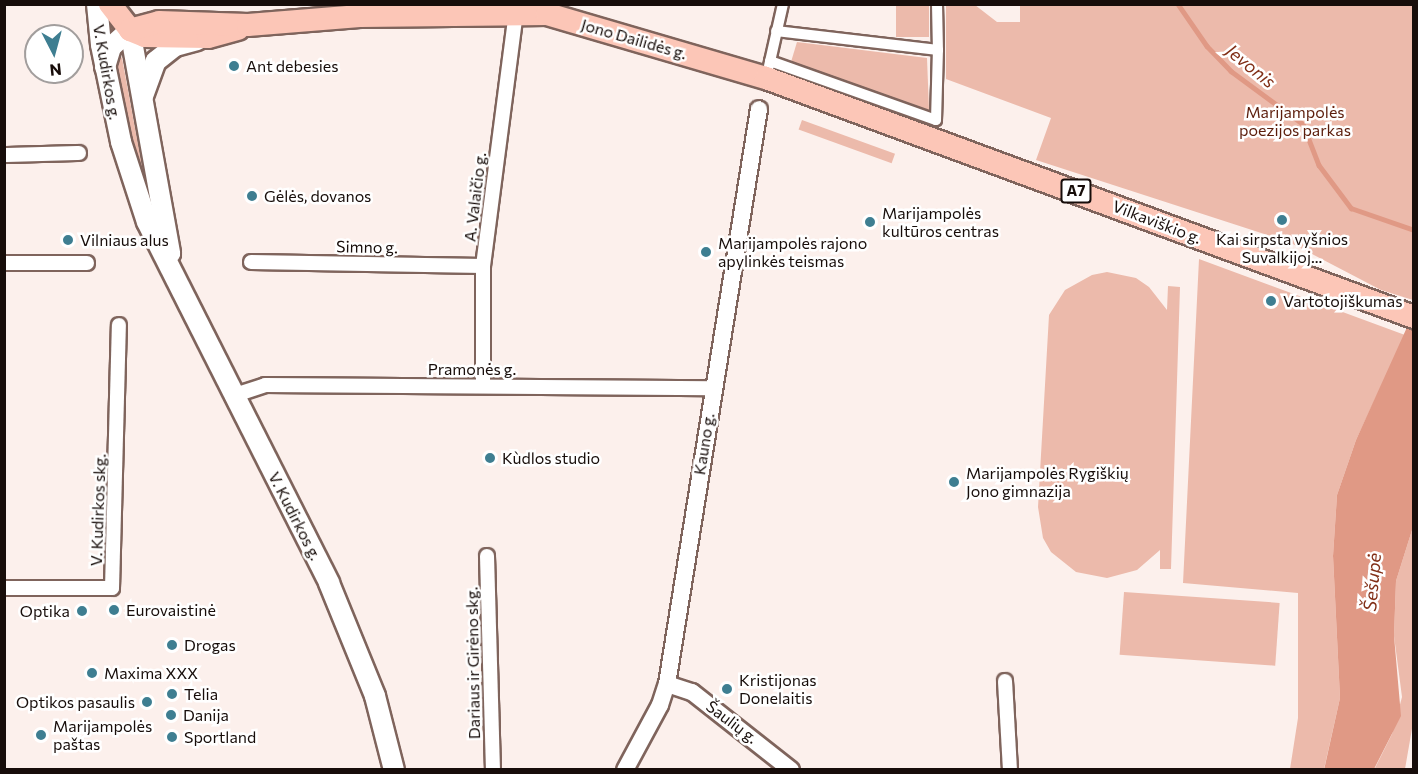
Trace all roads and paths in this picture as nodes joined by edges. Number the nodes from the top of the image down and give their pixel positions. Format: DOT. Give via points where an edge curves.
graph roads {
  1 [pos="97,4"];
  2 [pos="110,4"];
  3 [pos="129,4"];
  4 [pos="164,4"];
  5 [pos="783,4"];
  6 [pos="937,4"];
  7 [pos="516,13"];
  8 [pos="207,29"];
  9 [pos="130,30"];
  10 [pos="776,31"];
  11 [pos="938,50"];
  12 [pos="105,67"];
  13 [pos="768,68"];
  14 [pos="142,99"];
  15 [pos="759,109"];
  16 [pos="79,153"];
  17 [pos="4,155"];
  18 [pos="251,262"];
  19 [pos="4,263"];
  20 [pos="87,263"];
  21 [pos="483,266"];
  22 [pos="173,272"];
  23 [pos="1413,317"];
  24 [pos="119,325"];
  25 [pos="483,386"];
  26 [pos="713,388"];
  27 [pos="232,396"];
  28 [pos="487,556"];
  29 [pos="4,588"];
  30 [pos="1005,681"];
  31 [pos="667,684"];
  32 [pos="394,770"];
  33 [pos="493,770"];
  34 [pos="625,770"];
  35 [pos="791,770"];
  36 [pos="1010,770"];
  1 -- 12 [label="main road, V. Kudirkos g."];
  2 -- 9 [label="highway"];
  3 -- 9 [label="highway"];
  4 -- 8 [label="highway"];
  5 -- 10 [label="street"];
  6 -- 11 [label="street"];
  7 -- 8 [label="highway, Jono Dailidės g. / A7" via="360,16"];
  7 -- 13 [label="highway, Jono Dailidės g. / A7" via="547,14"];
  7 -- 21 [label="street, A. Valaičio g."];
  8 -- 9 [label="highway" via="159,22"];
  8 -- 14 [label="main road" via="156,61"];
  9 -- 12 [label="main road" via="111,48"];
  9 -- 14 [label="main road, V. Kudirkos g."];
  10 -- 11 [label="street"];
  10 -- 13 [label="street"];
  11 -- 13 [label="street" via="936,120"];
  12 -- 22 [label="main road, V. Kudirkos g." via="134,186 147,222"];
  13 -- 23 [label="highway, Vilkaviškio g. / A7"];
  14 -- 22 [label="main road, V. Kudirkos g."];
  15 -- 26 [label="street, Kauno g."];
  16 -- 17 [label="street"];
  18 -- 21 [label="street, Simno g."];
  19 -- 20 [label="street"];
  21 -- 25 [label="street, A. Valaičio g."];
  22 -- 27 [label="main road, V. Kudirkos g."];
  24 -- 29 [label="street, V. Kudirkos skg." via="112,588"];
  25 -- 26 [label="street, Pramonės g."];
  25 -- 27 [label="street, Pramonės g." via="265,385"];
  26 -- 31 [label="street, Kauno g."];
  27 -- 32 [label="main road, V. Kudirkos g." via="329,583 375,696"];
  28 -- 33 [label="street, Dariaus ir Girėno skg."];
  30 -- 36 [label="street"];
  31 -- 34 [label="street, Kauno g."];
  31 -- 35 [label="street, Šaulių g." via="692,692"];
}
